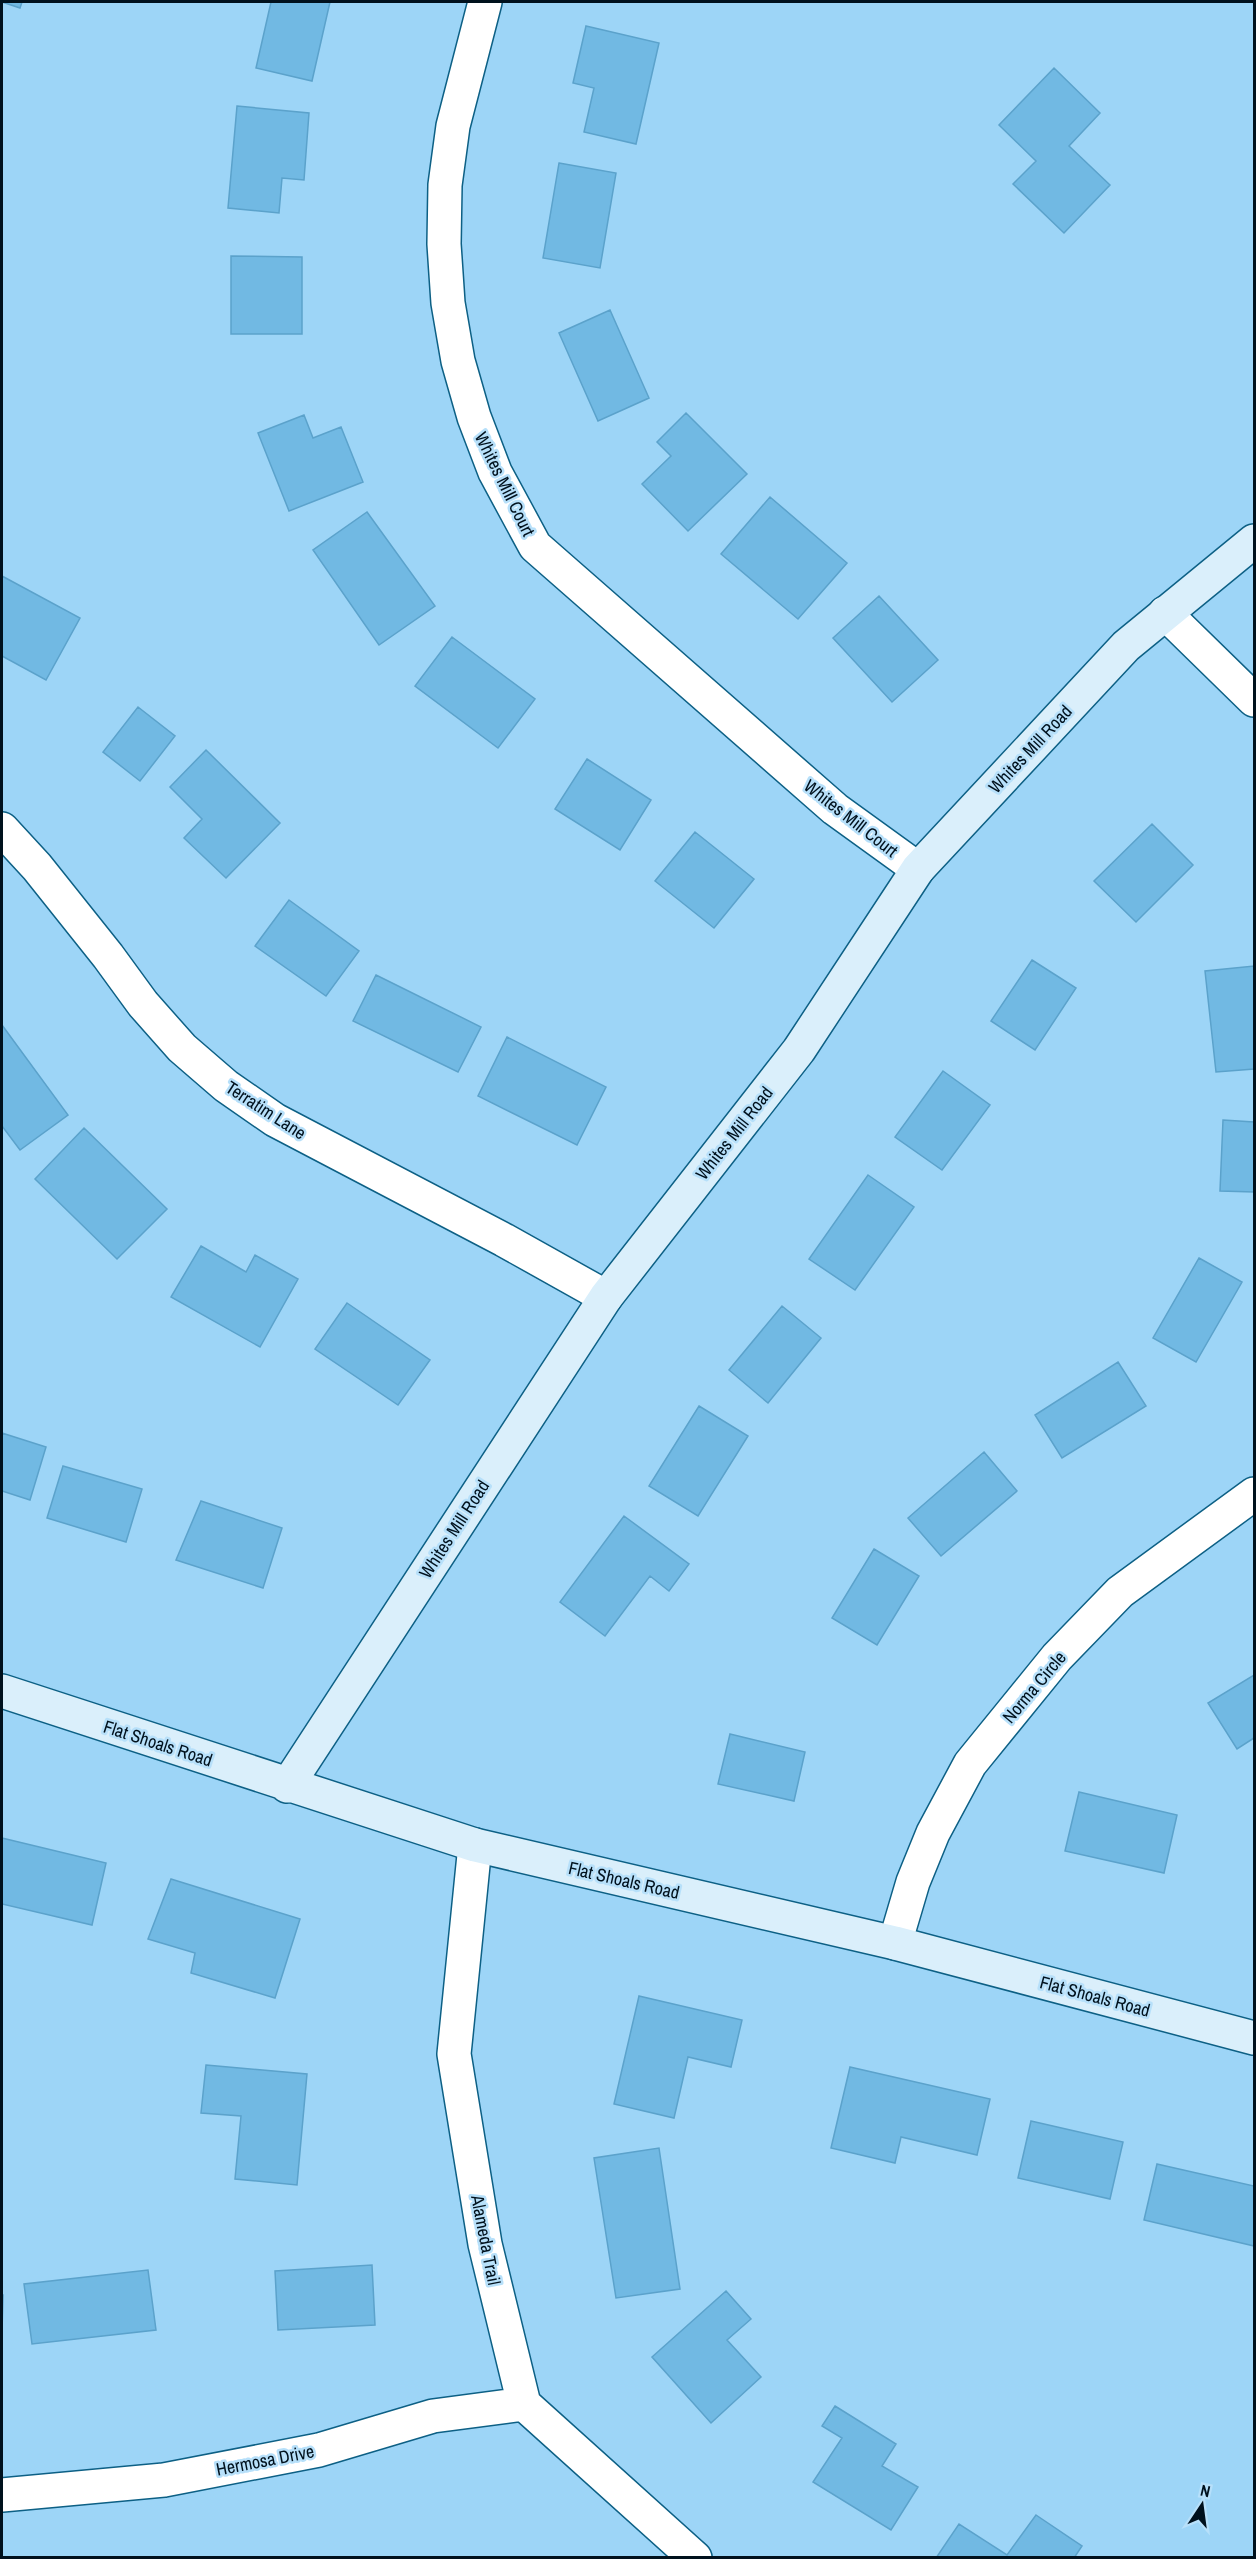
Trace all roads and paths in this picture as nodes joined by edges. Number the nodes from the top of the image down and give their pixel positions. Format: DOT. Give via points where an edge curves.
graph roads {
  1 [pos="485,2"];
  2 [pos="1254,541"];
  3 [pos="1165,613"];
  4 [pos="1254,700"];
  5 [pos="2,829"];
  6 [pos="918,869"];
  7 [pos="606,1297"];
  8 [pos="1254,1494"];
  9 [pos="2,1691"];
  10 [pos="287,1786"];
  11 [pos="476,1845"];
  12 [pos="895,1943"];
  13 [pos="1254,2038"];
  14 [pos="524,2404"];
  15 [pos="2,2495"];
  16 [pos="695,2558"];
  1 -- 6 [label="street, Whites Mill Court" via="453,126 445,185 444,244 448,303 458,361 495,472 535,546 835,809"];
  2 -- 3 [label="street, Whites Mill Road"];
  3 -- 4 [label="street"];
  3 -- 6 [label="street, Whites Mill Road" via="1126,646"];
  5 -- 7 [label="street, Terratim Lane" via="44,876 143,1004 182,1048 226,1086 275,1120"];
  6 -- 7 [label="street, Whites Mill Road" via="799,1050"];
  7 -- 10 [label="street, Whites Mill Road"];
  8 -- 12 [label="street, Norma Circle" via="1120,1592 1057,1657 970,1764 933,1833"];
  9 -- 10 [label="street, Flat Shoals Road"];
  10 -- 11 [label="street, Flat Shoals Road"];
  11 -- 12 [label="street, Flat Shoals Road"];
  11 -- 14 [label="street, Alameda Trail" via="454,2054 485,2244"];
  12 -- 13 [label="street, Flat Shoals Road"];
  14 -- 15 [label="street, Hermosa Drive" via="433,2416 319,2450 164,2480"];
  14 -- 16 [label="street"];
}
